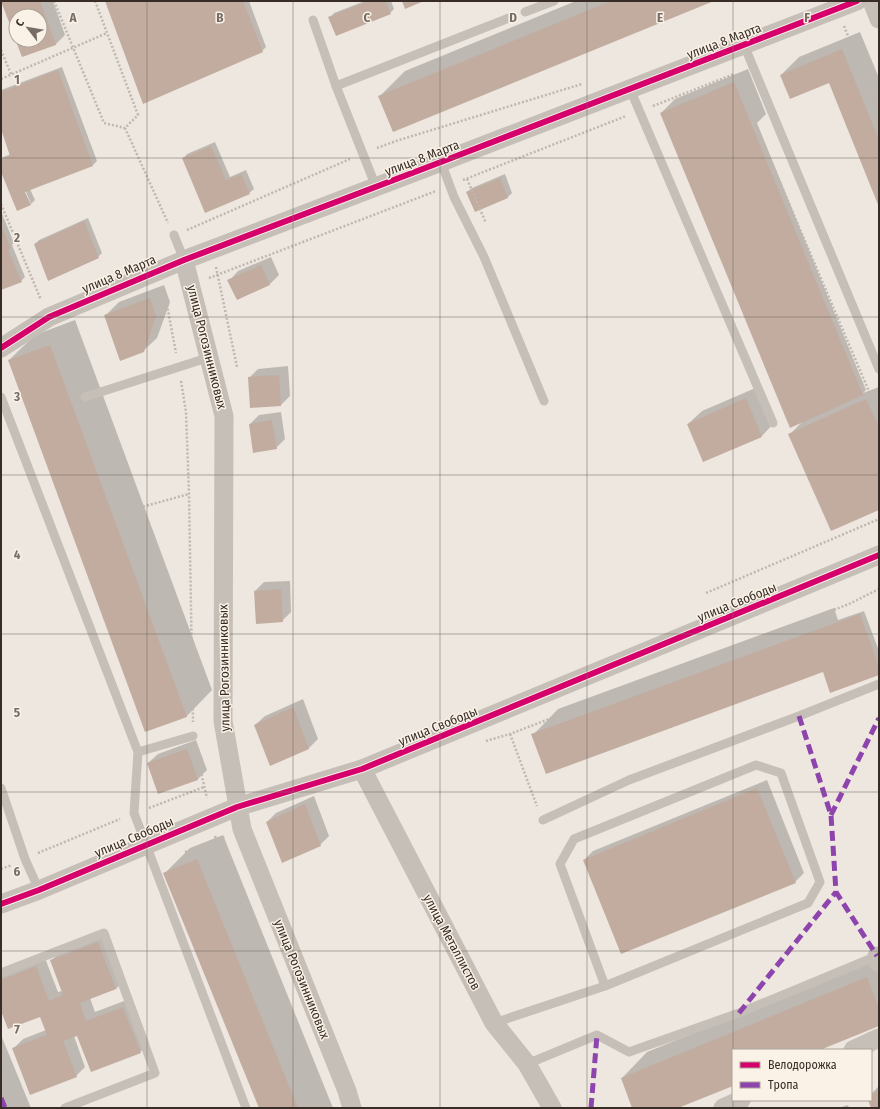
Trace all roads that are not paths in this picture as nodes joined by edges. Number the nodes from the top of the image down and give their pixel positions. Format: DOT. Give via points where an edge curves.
graph roads {
  1 [pos="554,1"];
  2 [pos="856,1"];
  3 [pos="872,1"];
  4 [pos="525,12"];
  5 [pos="509,18"];
  6 [pos="879,19"];
  7 [pos="313,20"];
  8 [pos="744,45"];
  9 [pos="336,86"];
  10 [pos="630,89"];
  11 [pos="441,162"];
  12 [pos="376,187"];
  13 [pos="174,235"];
  14 [pos="184,260"];
  15 [pos="1,348"];
  16 [pos="210,357"];
  17 [pos="879,369"];
  18 [pos="1,397"];
  19 [pos="84,397"];
  20 [pos="544,401"];
  21 [pos="773,423"];
  22 [pos="879,555"];
  23 [pos="879,684"];
  24 [pos="193,736"];
  25 [pos="138,752"];
  26 [pos="362,769"];
  27 [pos="1,788"];
  28 [pos="237,807"];
  29 [pos="542,820"];
  30 [pos="145,844"];
  31 [pos="39,890"];
  32 [pos="1,904"];
  33 [pos="878,960"];
  34 [pos="1,973"];
  35 [pos="605,986"];
  36 [pos="494,1023"];
  37 [pos="879,1038"];
  38 [pos="855,1049"];
  39 [pos="527,1064"];
  40 [pos="739,1101"];
  41 [pos="65,1108"];
  42 [pos="246,1108"];
  43 [pos="352,1108"];
  44 [pos="552,1108"];
  45 [pos="723,1108"];
  1 -- 4 [label="lane"];
  2 -- 8 [label="street, улица 8 Марта"];
  3 -- 6 [label="street"];
  5 -- 9 [label="lane"];
  7 -- 9 [label="lane"];
  8 -- 10 [label="street, улица 8 Марта"];
  8 -- 17 [label="lane"];
  9 -- 12 [label="lane"];
  10 -- 11 [label="street, улица 8 Марта"];
  10 -- 21 [label="lane"];
  11 -- 12 [label="street, улица 8 Марта"];
  11 -- 20 [label="lane"];
  12 -- 14 [label="street, улица 8 Марта"];
  13 -- 14 [label="lane"];
  14 -- 15 [label="street, улица 8 Марта" via="49,317"];
  14 -- 16 [label="street, улица Рогозинниковых"];
  16 -- 19 [label="lane"];
  16 -- 28 [label="street, улица Рогозинниковых" via="224,416 223,721"];
  18 -- 25 [label="lane"];
  22 -- 26 [label="street, улица Свободы"];
  23 -- 29 [label="lane" via="629,780"];
  24 -- 25 [label="lane"];
  25 -- 30 [label="lane" via="134,813"];
  26 -- 28 [label="street, улица Свободы"];
  26 -- 36 [label="street, улица Металлистов"];
  27 -- 31 [label="lane" via="25,859"];
  28 -- 30 [label="street, улица Свободы"];
  28 -- 43 [label="street, улица Рогозинниковых" via="242,829"];
  30 -- 31 [label="street, улица Свободы"];
  30 -- 42 [label="lane"];
  31 -- 32 [label="street, улица Свободы"];
  33 -- 39 [label="lane" via="629,1052 597,1034"];
  34 -- 41 [label="lane" via="104,933 156,1073"];
  35 -- 35 [label="lane" via="808,903 820,882 781,773 756,765 574,839 560,864"];
  35 -- 36 [label="lane"];
  36 -- 39 [label="street, улица Металлистов"];
  37 -- 38 [label="street"];
  39 -- 44 [label="street, улица Металлистов"];
  40 -- 45 [label="street"];
}
